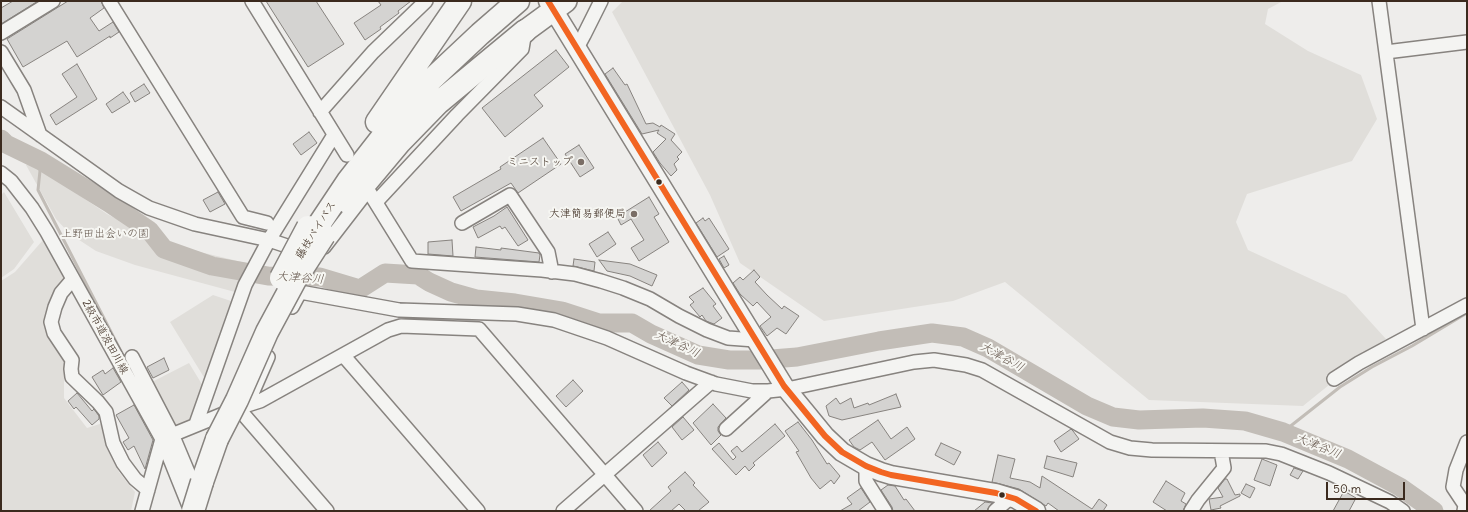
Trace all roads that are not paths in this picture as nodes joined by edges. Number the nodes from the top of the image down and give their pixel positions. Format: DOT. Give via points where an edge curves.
graph roads {
  1 [pos="53,1"];
  2 [pos="109,1"];
  3 [pos="252,1"];
  4 [pos="426,1"];
  5 [pos="460,1"];
  6 [pos="518,1"];
  7 [pos="601,1"];
  8 [pos="1380,1"];
  9 [pos="556,4"];
  10 [pos="525,31"];
  11 [pos="1,33"];
  12 [pos="1467,42"];
  13 [pos="577,48"];
  14 [pos="1,52"];
  15 [pos="1386,52"];
  16 [pos="1,107"];
  17 [pos="320,112"];
  18 [pos="40,135"];
  19 [pos="334,135"];
  20 [pos="347,155"];
  21 [pos="1,173"];
  22 [pos="376,202"];
  23 [pos="267,223"];
  24 [pos="462,223"];
  25 [pos="315,231"];
  26 [pos="268,242"];
  27 [pos="552,272"];
  28 [pos="73,279"];
  29 [pos="1467,305"];
  30 [pos="1423,329"];
  31 [pos="756,342"];
  32 [pos="343,355"];
  33 [pos="132,357"];
  34 [pos="1334,378"];
  35 [pos="711,382"];
  36 [pos="780,389"];
  37 [pos="243,406"];
  38 [pos="196,424"];
  39 [pos="726,429"];
  40 [pos="167,436"];
  41 [pos="217,439"];
  42 [pos="1467,442"];
  43 [pos="1222,451"];
  44 [pos="866,466"];
  45 [pos="605,475"];
  46 [pos="148,490"];
  47 [pos="1011,497"];
  48 [pos="1465,509"];
  49 [pos="142,511"];
  50 [pos="192,511"];
  51 [pos="204,511"];
  52 [pos="327,511"];
  53 [pos="478,511"];
  54 [pos="563,511"];
  55 [pos="636,511"];
  56 [pos="885,511"];
  57 [pos="995,511"];
  58 [pos="1036,511"];
  59 [pos="1191,511"];
  60 [pos="1403,511"];
  1 -- 11 [label="street"];
  2 -- 23 [label="street" via="243,217"];
  3 -- 17 [label="street"];
  4 -- 17 [label="street" via="374,52"];
  5 -- 25 [label="highway" via="362,142"];
  6 -- 25 [label="highway, 藤枝バイパス" via="431,80 401,113 348,181"];
  7 -- 13 [label="street"];
  8 -- 15 [label="street"];
  9 -- 10 [label="highway"];
  9 -- 13 [label="main road"];
  10 -- 22 [label="street" via="522,49"];
  10 -- 25 [label="highway" via="438,103 361,187"];
  12 -- 15 [label="street"];
  13 -- 31 [label="main road"];
  14 -- 18 [label="street" via="24,90"];
  15 -- 30 [label="street"];
  16 -- 18 [label="street"];
  17 -- 19 [label="street"];
  18 -- 26 [label="street" via="119,191 149,208 195,224"];
  19 -- 20 [label="street"];
  19 -- 26 [label="street"];
  21 -- 28 [label="street, 2級市道波田川線" via="32,208"];
  22 -- 26 [label="street" via="368,190 325,248 290,247"];
  22 -- 27 [label="street" via="412,261"];
  24 -- 27 [label="street" via="510,195 548,252"];
  25 -- 41 [label="highway, bridge" via="295,280 270,326"];
  25 -- 41 [label="highway, bridge" via="273,294"];
  26 -- 38 [label="street" via="245,285"];
  27 -- 31 [label="street" via="575,274 601,281 650,299 706,330 728,338"];
  28 -- 40 [label="street, 2級市道波田川線"];
  28 -- 46 [label="street" via="61,293 55,307 51,322 54,333 72,360 72,378 106,412 113,443 123,463 135,479"];
  29 -- 30 [label="street"];
  30 -- 34 [label="street"];
  31 -- 36 [label="main road"];
  32 -- 37 [label="street" via="260,401"];
  32 -- 45 [label="street" via="388,330 401,326 479,329"];
  32 -- 53 [label="street"];
  33 -- 40 [label="street"];
  35 -- 36 [label="street" via="752,391"];
  35 -- 37 [label="street" via="607,338 554,320 517,314 399,310 300,292"];
  35 -- 45 [label="street"];
  36 -- 39 [label="street"];
  36 -- 43 [label="street" via="914,362 949,362 982,370 1110,442 1130,448 1152,450"];
  36 -- 44 [label="main road" via="842,452"];
  37 -- 38 [label="street"];
  37 -- 52 [label="street"];
  38 -- 40 [label="street"];
  40 -- 46 [label="street"];
  40 -- 50 [label="street, 2級市道波田川線"];
  40 -- 51 [label="street"];
  41 -- 50 [label="highway, bridge"];
  42 -- 48 [label="street" via="1456,470 1453,487 1463,501"];
  43 -- 59 [label="street" via="1224,468"];
  43 -- 60 [label="street" via="1266,451 1281,454 1329,473 1390,502"];
  44 -- 47 [label="main road" via="891,475"];
  44 -- 56 [label="street" via="866,481"];
  45 -- 54 [label="street"];
  45 -- 55 [label="street"];
  46 -- 49 [label="street"];
  47 -- 57 [label="street"];
  47 -- 58 [label="main road"];
}
